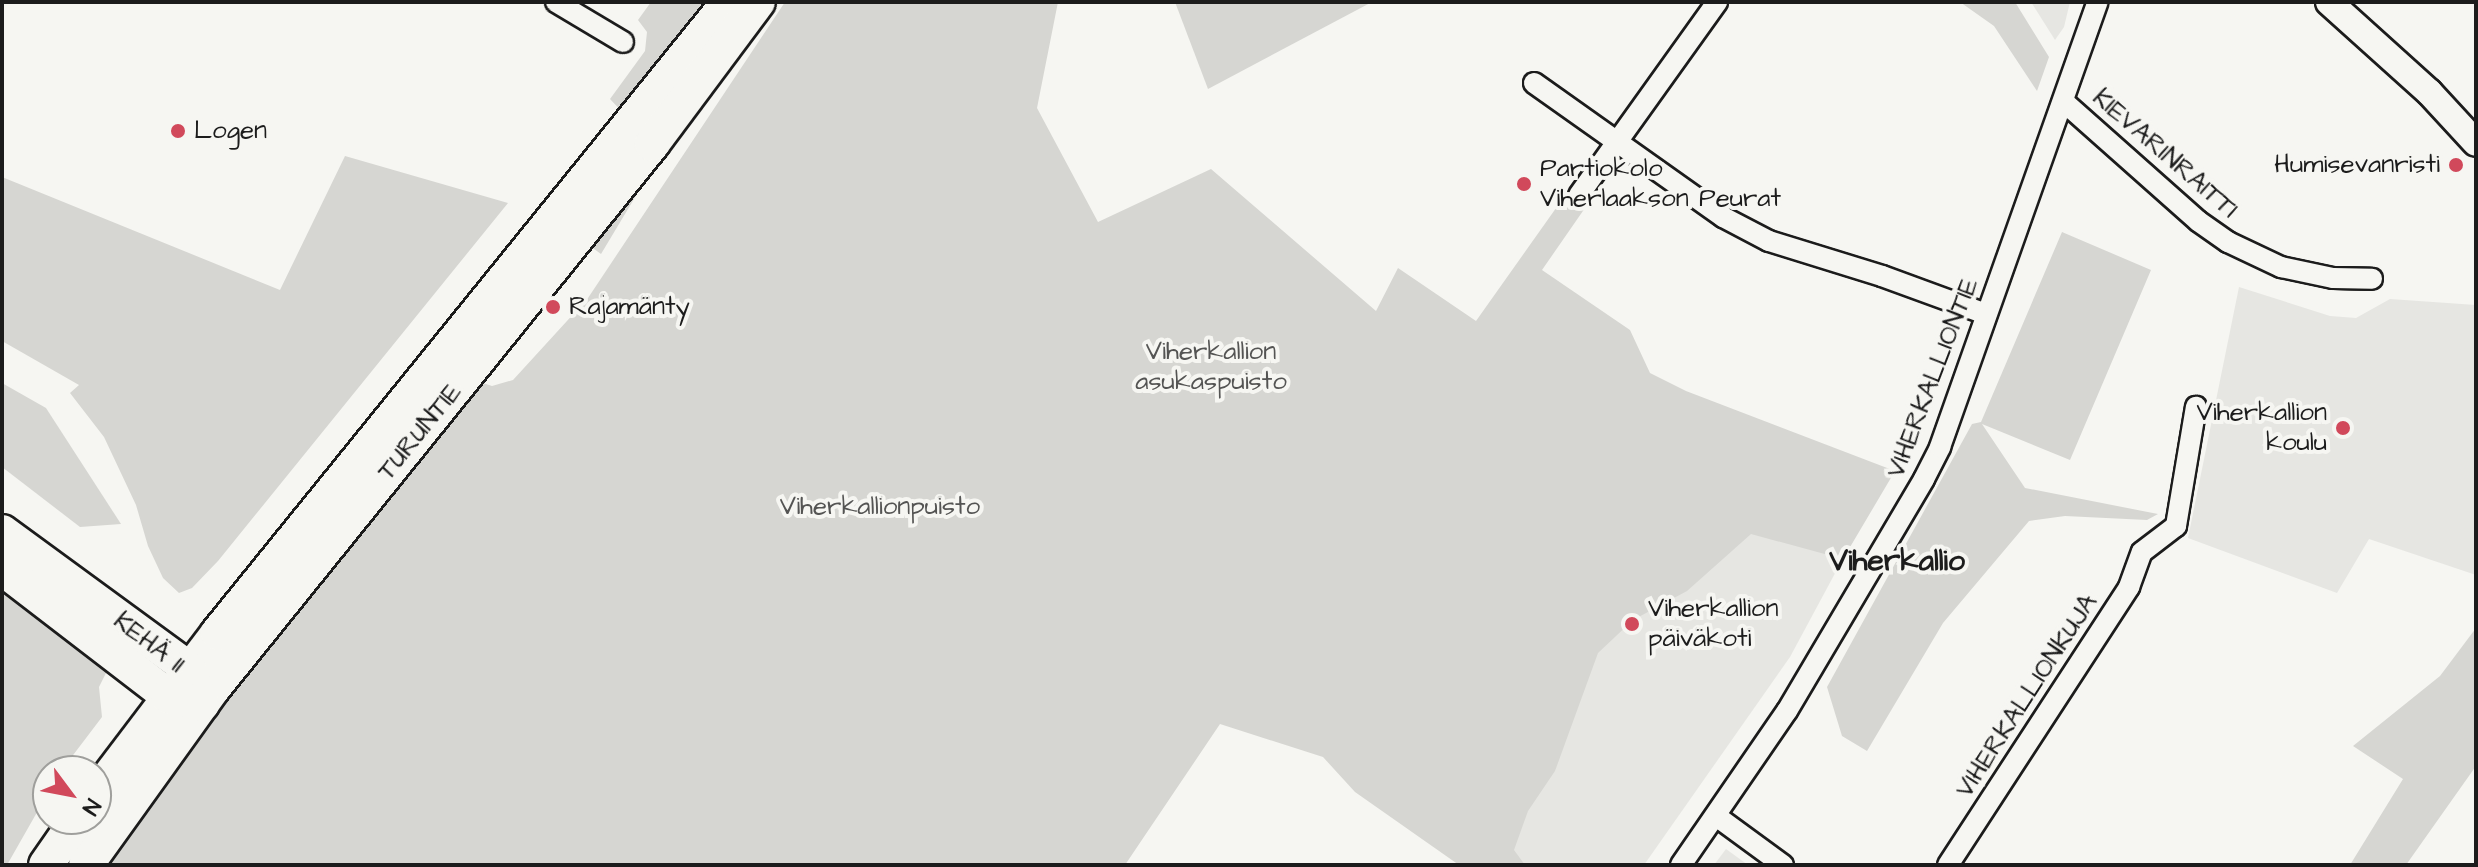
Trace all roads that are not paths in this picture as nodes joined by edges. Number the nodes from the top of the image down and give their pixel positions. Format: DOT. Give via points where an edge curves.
graph roads {
  1 [pos="556,2"];
  2 [pos="729,2"];
  3 [pos="758,2"];
  4 [pos="1717,2"];
  5 [pos="2098,2"];
  6 [pos="2329,2"];
  7 [pos="623,42"];
  8 [pos="1534,83"];
  9 [pos="2429,92"];
  10 [pos="2064,102"];
  11 [pos="2476,126"];
  12 [pos="1617,142"];
  13 [pos="2476,143"];
  14 [pos="1579,195"];
  15 [pos="2372,279"];
  16 [pos="1986,314"];
  17 [pos="2196,407"];
  18 [pos="2,532"];
  19 [pos="2,568"];
  20 [pos="189,669"];
  21 [pos="168,696"];
  22 [pos="202,704"];
  23 [pos="112,772"];
  24 [pos="1716,816"];
  25 [pos="67,835"];
  26 [pos="46,865"];
  27 [pos="86,865"];
  28 [pos="1681,865"];
  29 [pos="1783,865"];
  30 [pos="1948,865"];
  1 -- 7 [label="street"];
  2 -- 20 [label="main road, TURUNTIE"];
  3 -- 22 [label="main road, TURUNTIE" via="652,144"];
  4 -- 12 [label="street"];
  5 -- 10 [label="street, VIHERKALLIONTIE"];
  6 -- 9 [label="street"];
  8 -- 12 [label="street"];
  9 -- 11 [label="street"];
  9 -- 13 [label="street"];
  10 -- 15 [label="street, KIEVARINRAITTI" via="2228,242 2281,267 2333,278"];
  10 -- 16 [label="street, VIHERKALLIONTIE"];
  12 -- 14 [label="street"];
  12 -- 16 [label="street" via="1723,217 1769,241"];
  16 -- 24 [label="street, VIHERKALLIONTIE" via="1940,447 1911,507 1787,711"];
  17 -- 30 [label="street, VIHERKALLIONKUJA" via="2176,526 2142,552 2129,587"];
  18 -- 20 [label="main road, KEHÄ II"];
  19 -- 21 [label="main road, KEHÄ II"];
  20 -- 21 [label="main road, TURUNTIE"];
  20 -- 22 [label="main road, KEHÄ II"];
  21 -- 22 [label="main road, KEHÄ II"];
  21 -- 23 [label="main road, TURUNTIE"];
  22 -- 27 [label="main road, TURUNTIE"];
  24 -- 28 [label="street, VIHERKALLIONTIE"];
  24 -- 29 [label="street"];
  25 -- 26 [label="main road"];
}
